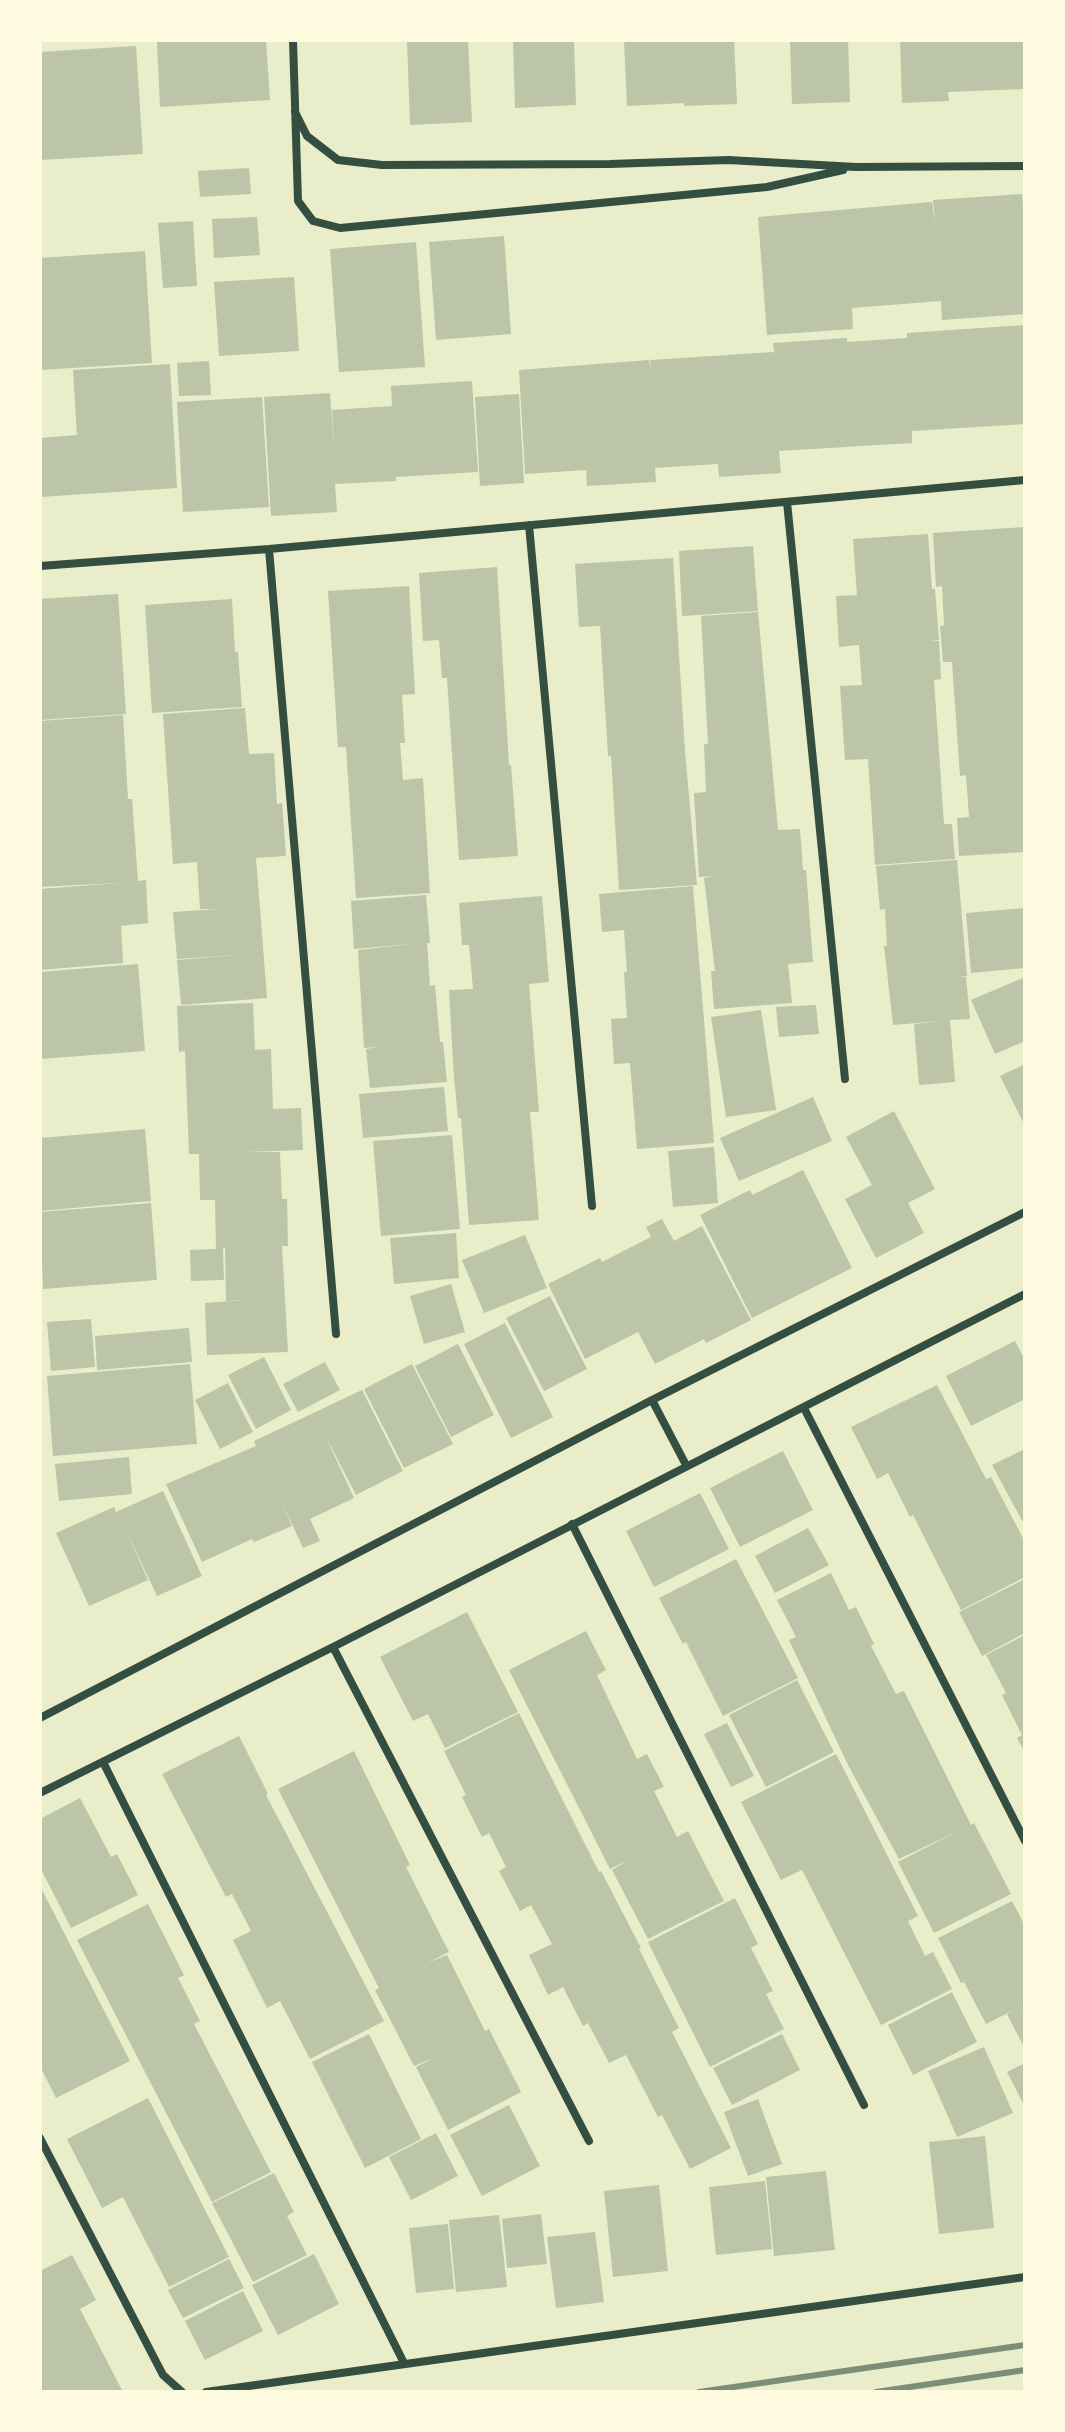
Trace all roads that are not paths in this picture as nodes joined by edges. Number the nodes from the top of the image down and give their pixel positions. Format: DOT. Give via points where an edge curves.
graph roads {
  1 [pos="293,40"];
  2 [pos="295,112"];
  3 [pos="1025,166"];
  4 [pos="856,167"];
  5 [pos="1025,480"];
  6 [pos="787,502"];
  7 [pos="529,525"];
  8 [pos="269,549"];
  9 [pos="40,566"];
  10 [pos="845,1079"];
  11 [pos="592,1206"];
  12 [pos="1025,1212"];
  13 [pos="1025,1294"];
  14 [pos="336,1334"];
  15 [pos="652,1400"];
  16 [pos="804,1408"];
  17 [pos="686,1465"];
  18 [pos="572,1524"];
  19 [pos="333,1647"];
  20 [pos="40,1718"];
  21 [pos="103,1762"];
  22 [pos="40,1793"];
  23 [pos="1025,1841"];
  24 [pos="864,2105"];
  25 [pos="40,2138"];
  26 [pos="589,2141"];
  27 [pos="1025,2277"];
  28 [pos="404,2363"];
  29 [pos="182,2392"];
  30 [pos="206,2392"];
  1 -- 2 [label="street"];
  2 -- 4 [label="street" via="307,136 338,160 382,165 728,160"];
  2 -- 4 [label="street" via="298,201 313,221 340,228 767,187"];
  3 -- 4 [label="street"];
  5 -- 6 [label="street"];
  6 -- 7 [label="street"];
  6 -- 10 [label="street"];
  7 -- 8 [label="street"];
  7 -- 11 [label="street"];
  8 -- 9 [label="street"];
  8 -- 14 [label="street"];
  12 -- 15 [label="street"];
  13 -- 16 [label="street"];
  15 -- 17 [label="street"];
  15 -- 20 [label="street"];
  16 -- 17 [label="street"];
  16 -- 23 [label="street"];
  17 -- 18 [label="street"];
  18 -- 19 [label="street"];
  18 -- 24 [label="street"];
  19 -- 21 [label="street"];
  19 -- 26 [label="street"];
  21 -- 22 [label="street"];
  21 -- 28 [label="street"];
  25 -- 29 [label="street" via="163,2375"];
  27 -- 28 [label="street"];
  28 -- 30 [label="street"];
}
